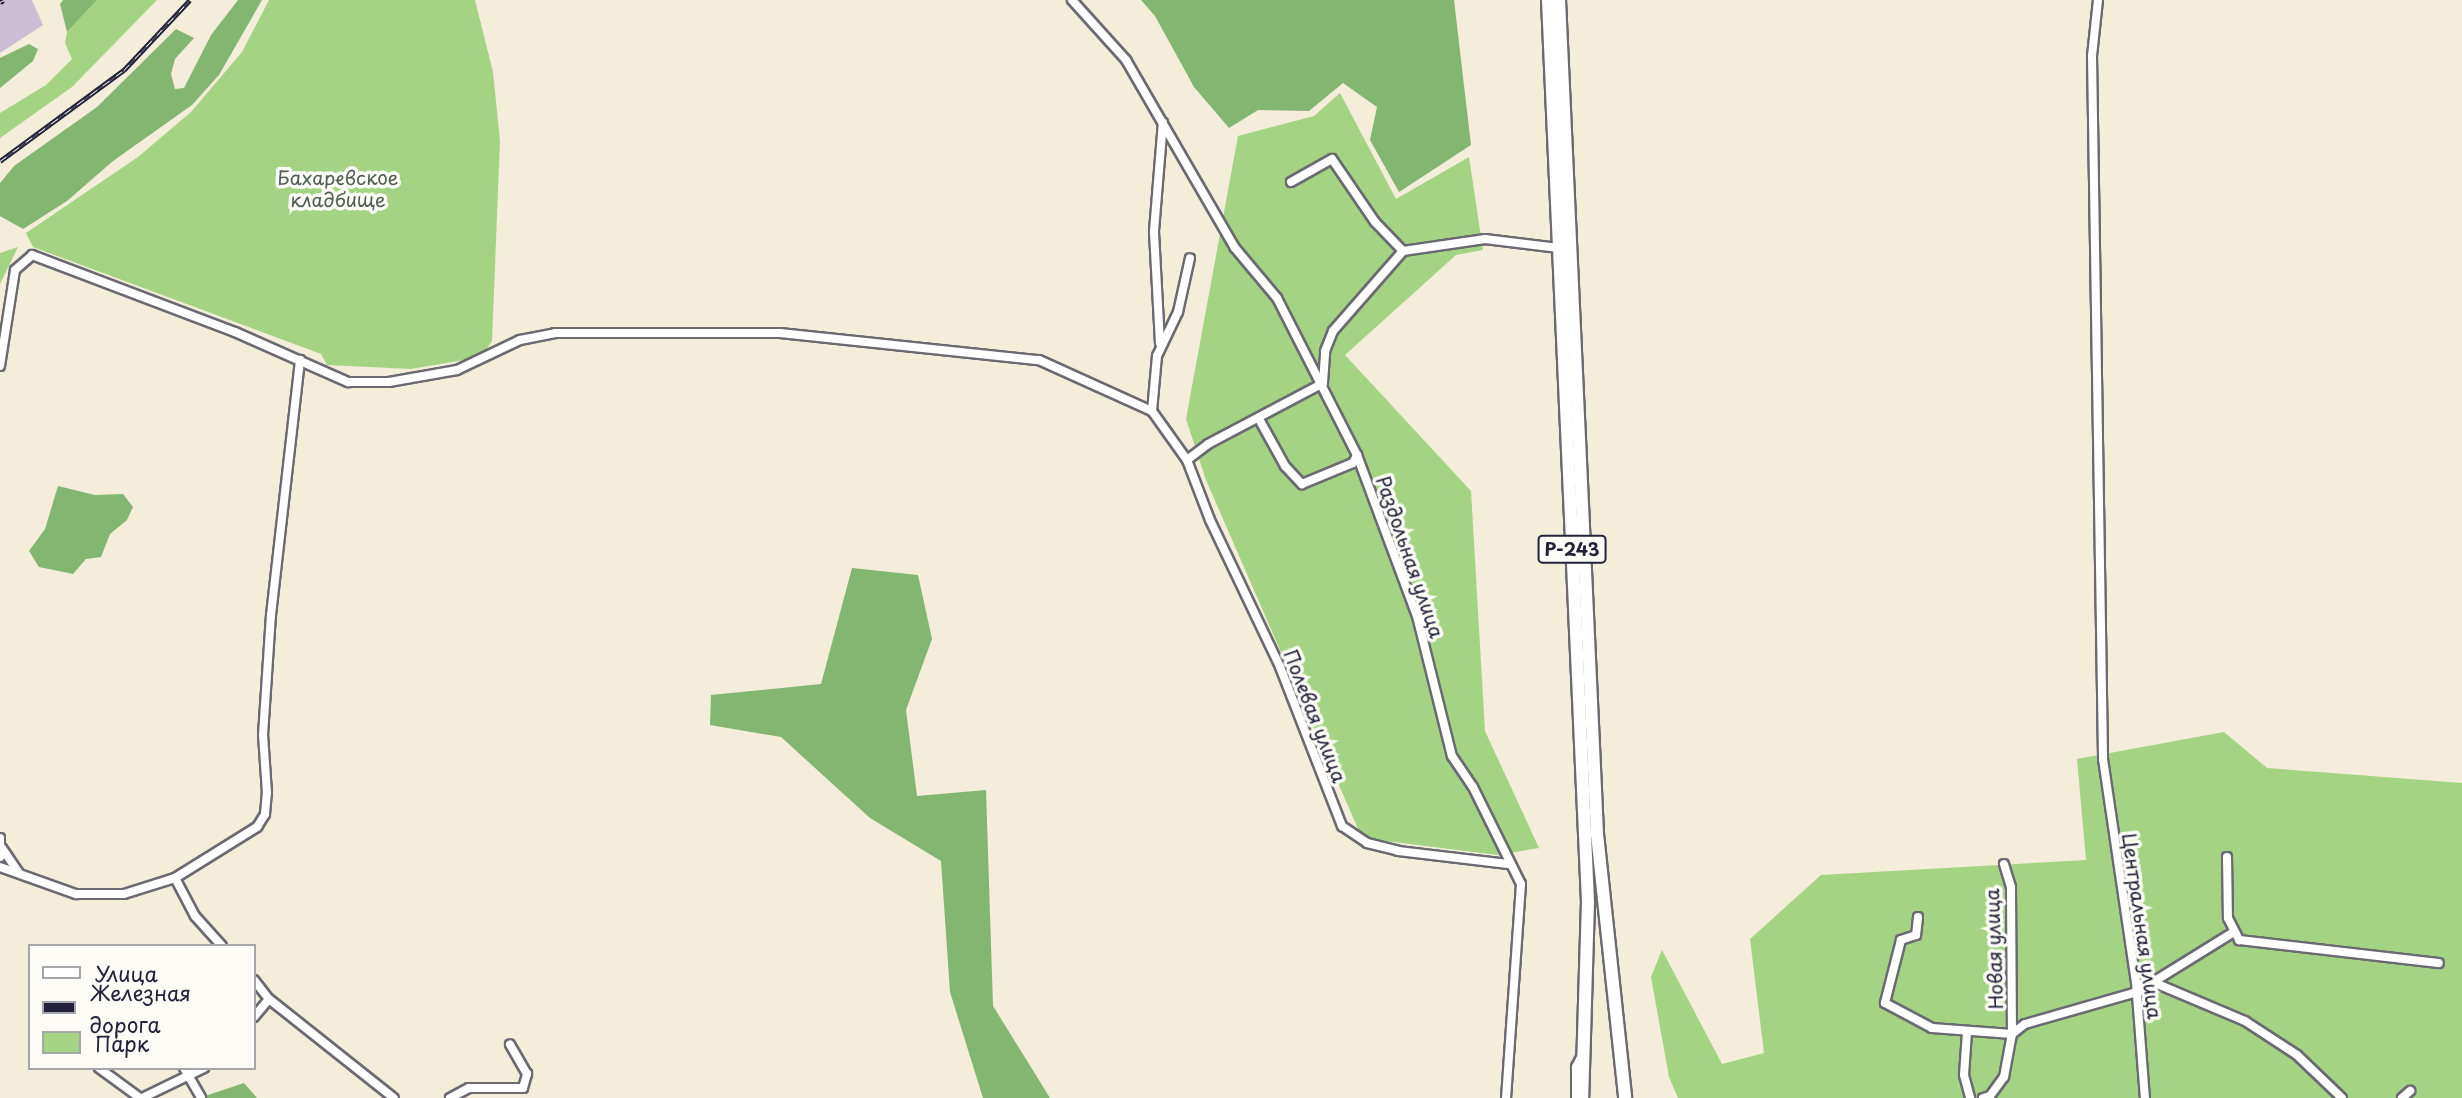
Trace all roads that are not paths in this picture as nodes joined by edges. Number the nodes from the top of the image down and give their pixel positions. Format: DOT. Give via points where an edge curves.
graph roads {
  1 [pos="1072,0"];
  2 [pos="1548,0"];
  3 [pos="1559,0"];
  4 [pos="2098,0"];
  5 [pos="1163,119"];
  6 [pos="1291,182"];
  7 [pos="1558,248"];
  8 [pos="1403,251"];
  9 [pos="1190,258"];
  10 [pos="1160,343"];
  11 [pos="300,360"];
  12 [pos="0,366"];
  13 [pos="1323,383"];
  14 [pos="1152,411"];
  15 [pos="1259,419"];
  16 [pos="1357,455"];
  17 [pos="1187,460"];
  18 [pos="0,838"];
  19 [pos="1,852"];
  20 [pos="2227,857"];
  21 [pos="1508,864"];
  22 [pos="2004,864"];
  23 [pos="1,870"];
  24 [pos="20,874"];
  25 [pos="175,878"];
  26 [pos="1918,917"];
  27 [pos="2232,933"];
  28 [pos="220,944"];
  29 [pos="2438,963"];
  30 [pos="256,983"];
  31 [pos="2155,983"];
  32 [pos="2137,992"];
  33 [pos="269,999"];
  34 [pos="256,1015"];
  35 [pos="1967,1032"];
  36 [pos="2012,1034"];
  37 [pos="510,1045"];
  38 [pos="1581,1057"];
  39 [pos="102,1070"];
  40 [pos="186,1070"];
  41 [pos="201,1070"];
  42 [pos="191,1077"];
  43 [pos="2410,1091"];
  44 [pos="141,1098"];
  45 [pos="201,1098"];
  46 [pos="394,1098"];
  47 [pos="450,1098"];
  48 [pos="1506,1098"];
  49 [pos="1576,1098"];
  50 [pos="1582,1098"];
  51 [pos="1625,1098"];
  52 [pos="1970,1098"];
  53 [pos="1983,1098"];
  54 [pos="2145,1098"];
  55 [pos="2342,1098"];
  56 [pos="2402,1098"];
  1 -- 5 [label="street, Раздольная улица" via="1126,60"];
  2 -- 7 [label="highway, Р-243"];
  3 -- 51 [label="highway" via="1601,885"];
  4 -- 32 [label="street, Центральная улица" via="2092,56 2103,759"];
  5 -- 10 [label="street" via="1154,232"];
  5 -- 13 [label="street, Раздольная улица" via="1235,248 1277,299"];
  6 -- 8 [label="street" via="1332,159 1375,222"];
  7 -- 8 [label="street" via="1485,239"];
  7 -- 38 [label="highway, Р-243" via="1588,901"];
  8 -- 13 [label="street" via="1333,331 1325,351"];
  9 -- 10 [label="street" via="1178,312"];
  10 -- 14 [label="street"];
  11 -- 12 [label="street" via="32,255 15,270"];
  11 -- 14 [label="street" via="348,382 389,382 464,368 520,340 555,333 780,333 1030,358"];
  11 -- 25 [label="street" via="271,615 263,735 265,814 240,842"];
  13 -- 15 [label="street"];
  13 -- 16 [label="street, Раздольная улица"];
  14 -- 17 [label="street, Полевая улица"];
  15 -- 16 [label="street" via="1285,466 1302,484 1353,464"];
  15 -- 17 [label="street" via="1208,444"];
  16 -- 21 [label="street, Раздольная улица" via="1417,616 1452,756 1473,787"];
  17 -- 21 [label="street, Полевая улица" via="1210,520 1280,667 1342,825 1367,843 1398,851"];
  18 -- 19 [label="street"];
  19 -- 24 [label="street"];
  20 -- 27 [label="street"];
  21 -- 48 [label="street, Раздольная улица" via="1521,884 1522,912"];
  22 -- 36 [label="street, Новая улица" via="2011,887"];
  23 -- 24 [label="street"];
  24 -- 25 [label="street" via="61,890 99,896"];
  25 -- 28 [label="street" via="195,916"];
  26 -- 35 [label="street" via="1916,935 1900,940 1885,1003 1932,1028"];
  27 -- 29 [label="street" via="2239,940"];
  27 -- 31 [label="street"];
  30 -- 33 [label="street"];
  31 -- 32 [label="street"];
  31 -- 55 [label="street" via="2245,1021 2297,1055"];
  32 -- 36 [label="street" via="2025,1024"];
  32 -- 54 [label="street, Центральная улица"];
  33 -- 34 [label="street"];
  33 -- 46 [label="street"];
  35 -- 36 [label="street"];
  35 -- 52 [label="street" via="1964,1075"];
  36 -- 53 [label="street, Новая улица" via="2004,1077 1990,1096"];
  37 -- 47 [label="street" via="527,1074 523,1088 469,1088"];
  38 -- 49 [label="street" via="1576,1067"];
  38 -- 50 [label="highway, Р-243"];
  39 -- 44 [label="street"];
  40 -- 42 [label="street"];
  41 -- 42 [label="street"];
  42 -- 44 [label="street"];
  42 -- 45 [label="street"];
  43 -- 56 [label="street"];
}
